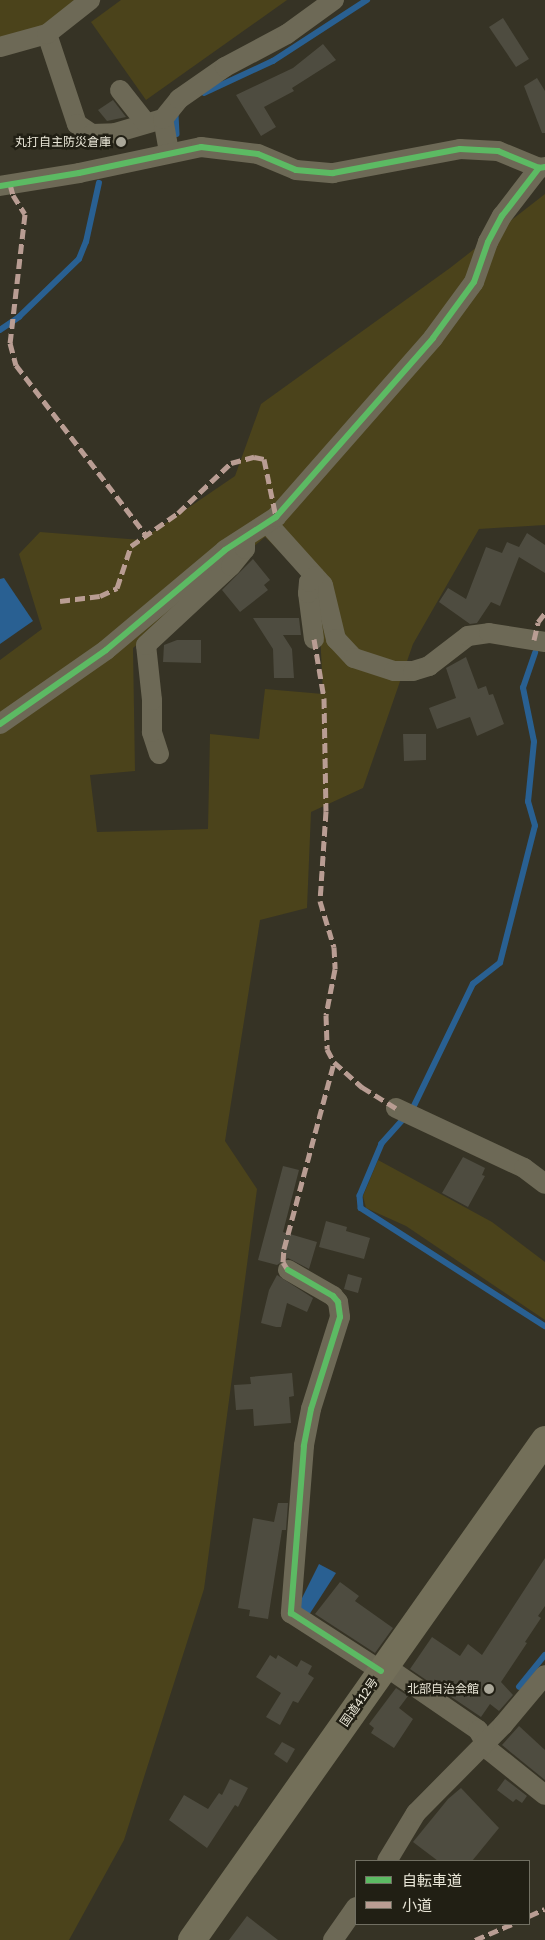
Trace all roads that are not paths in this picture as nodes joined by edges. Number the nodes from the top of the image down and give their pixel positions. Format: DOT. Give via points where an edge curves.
graph roads {
  1 [pos="90,0"];
  2 [pos="334,0"];
  3 [pos="47,34"];
  4 [pos="0,47"];
  5 [pos="120,90"];
  6 [pos="158,122"];
  7 [pos="169,150"];
  8 [pos="542,168"];
  9 [pos="0,186"];
  10 [pos="268,524"];
  11 [pos="245,538"];
  12 [pos="315,576"];
  13 [pos="314,639"];
  14 [pos="545,642"];
  15 [pos="0,724"];
  16 [pos="159,754"];
  17 [pos="403,1112"];
  18 [pos="545,1184"];
  19 [pos="288,1270"];
  20 [pos="545,1440"];
  21 [pos="383,1669"];
  22 [pos="545,1675"];
  23 [pos="485,1741"];
  24 [pos="545,1795"];
  25 [pos="388,1860"];
  26 [pos="355,1908"];
  27 [pos="192,1940"];
  28 [pos="333,1940"];
  1 -- 3 [label="street" via="65,21 52,26"];
  2 -- 6 [label="street" via="287,34 225,67 179,99"];
  3 -- 4 [label="street"];
  3 -- 6 [label="street" via="77,124 92,134 115,133"];
  5 -- 6 [label="street"];
  6 -- 7 [label="street"];
  7 -- 8 [label="street" via="222,147 258,154 296,170 333,173 408,157 486,149 514,155"];
  7 -- 9 [label="street" via="84,172"];
  8 -- 10 [label="street" via="502,216 488,242 474,282 434,338"];
  10 -- 11 [label="street"];
  10 -- 12 [label="street"];
  11 -- 15 [label="street" via="225,550 106,650"];
  11 -- 16 [label="street" via="245,549 231,566 146,644 152,732"];
  12 -- 13 [label="street" via="309,582 308,593"];
  12 -- 14 [label="street" via="323,584 336,639 346,652 394,671 413,671 429,666 468,636 489,633"];
  17 -- 18 [label="street" via="524,1168"];
  19 -- 21 [label="street" via="333,1296 338,1302 340,1317 311,1409 304,1446 291,1613"];
  20 -- 21 [label="highway, 国道412号"];
  21 -- 23 [label="street" via="478,1730"];
  21 -- 27 [label="highway, 国道412号"];
  22 -- 23 [label="street"];
  23 -- 24 [label="street" via="490,1751"];
  23 -- 25 [label="street" via="416,1813"];
  26 -- 28 [label="street"];
}
